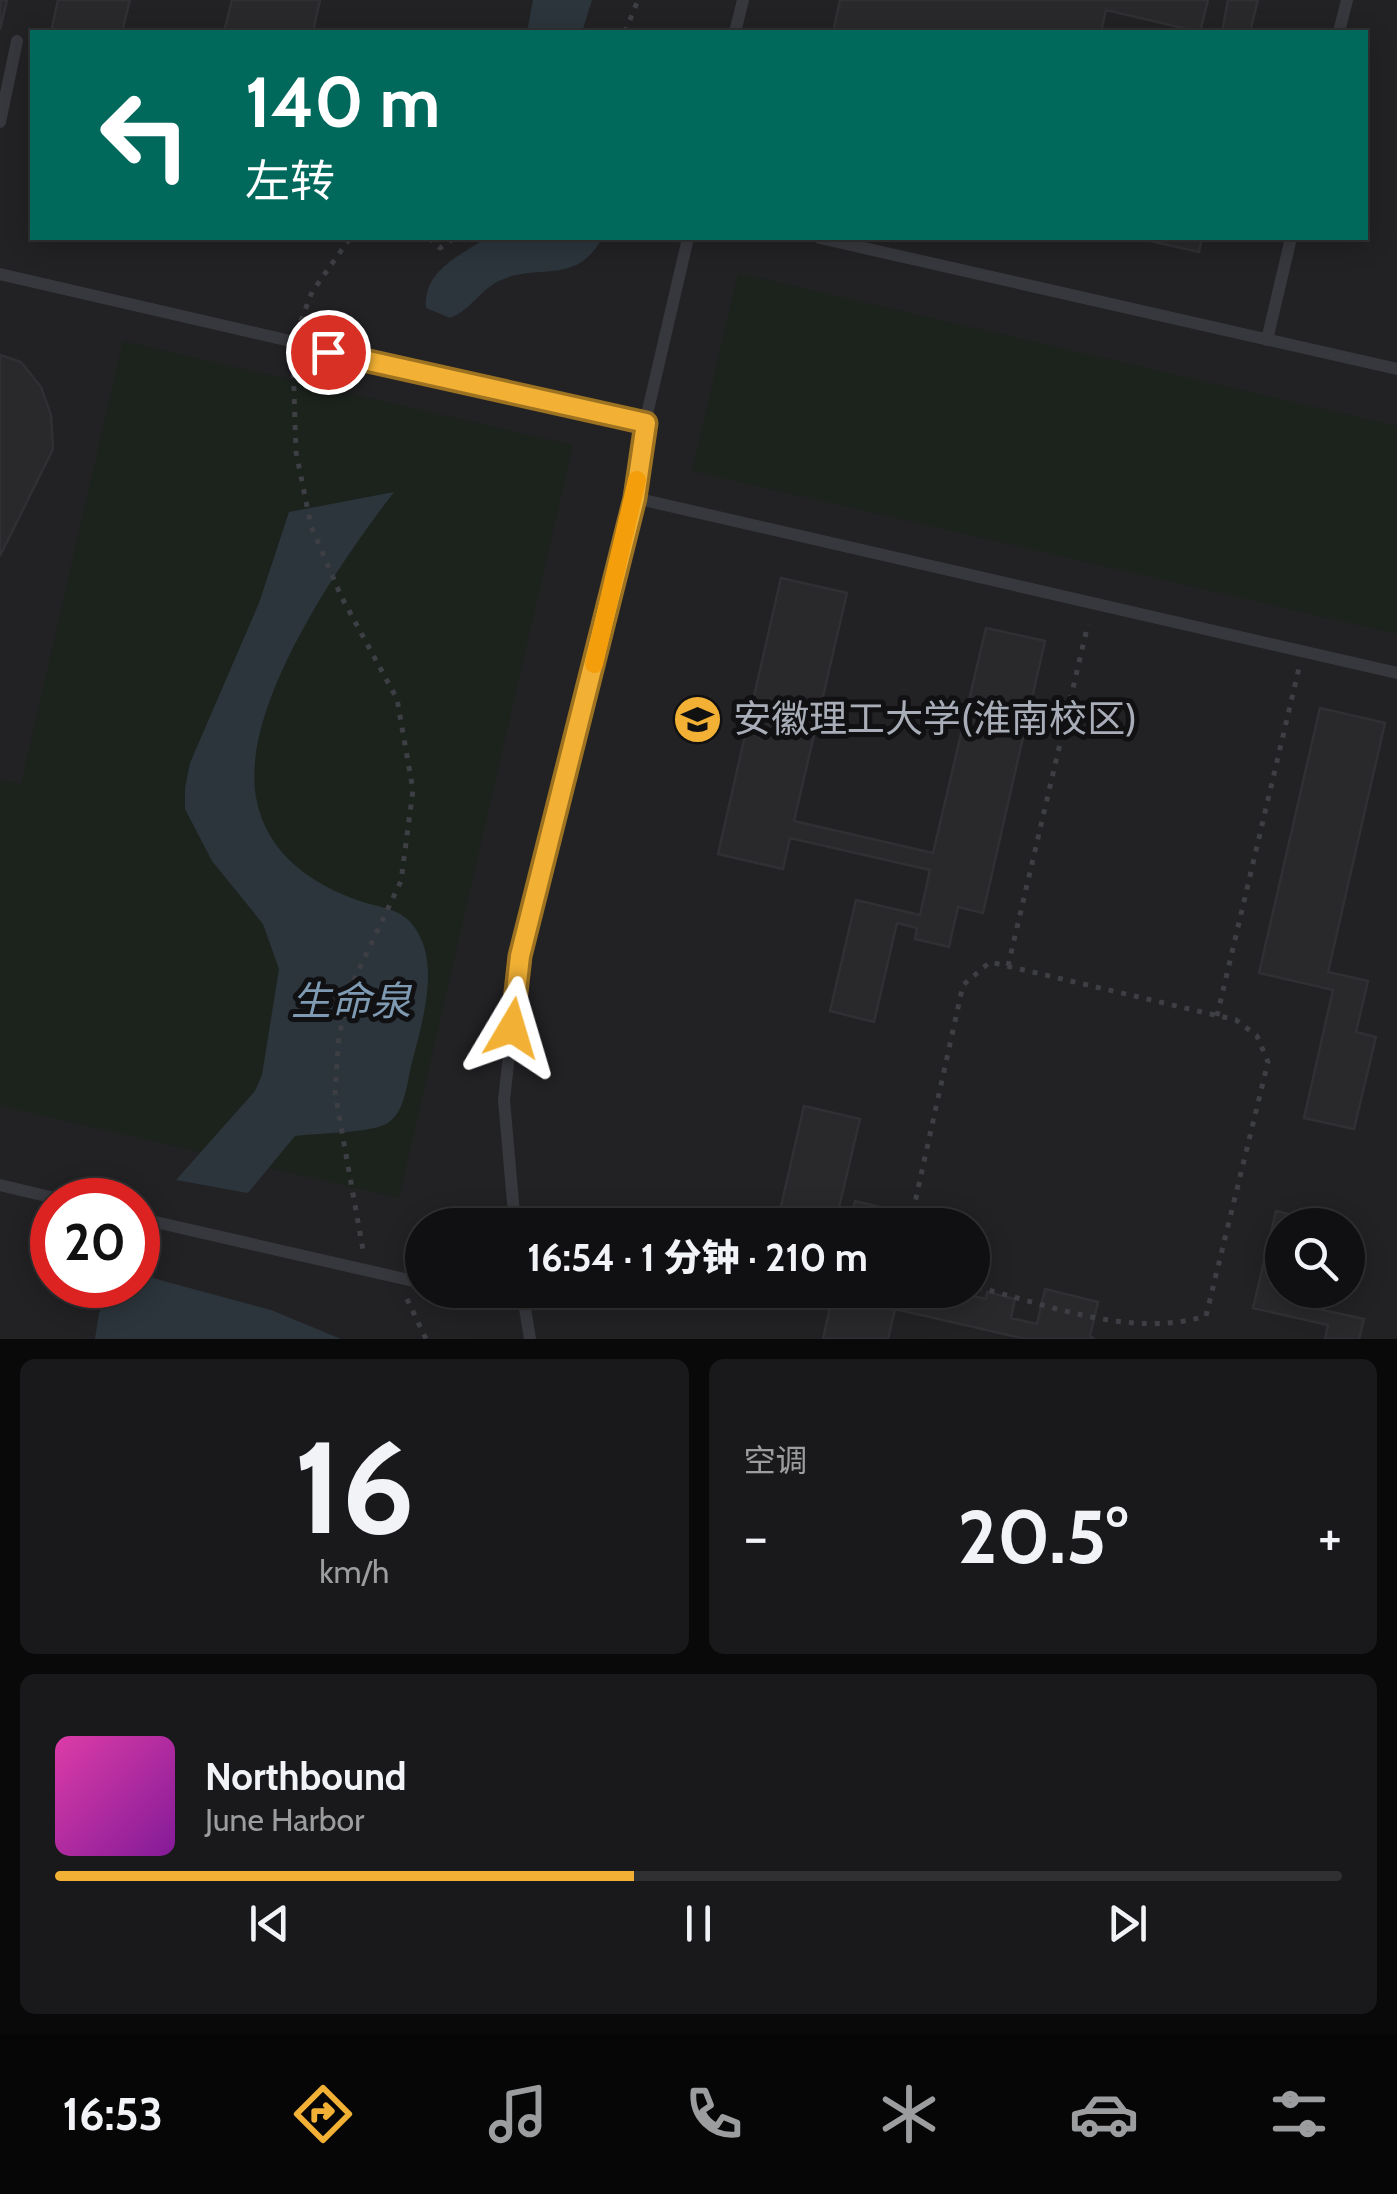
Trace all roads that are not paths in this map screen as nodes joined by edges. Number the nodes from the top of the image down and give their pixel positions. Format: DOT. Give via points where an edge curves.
graph roads {
  1 [pos="743,0"];
  2 [pos="1346,0"];
  3 [pos="736,30"];
  4 [pos="1339,30"];
  5 [pos="17,42"];
  6 [pos="0,122"];
  7 [pos="688,240"];
  8 [pos="829,240"];
  9 [pos="1291,240"];
  10 [pos="0,274"];
  11 [pos="1267,340"];
  12 [pos="1397,369"];
  13 [pos="646,423"];
  14 [pos="635,498"];
  15 [pos="1397,672"];
  16 [pos="0,1185"];
  17 [pos="30,1192"];
  18 [pos="514,1208"];
  19 [pos="160,1223"];
  20 [pos="405,1280"];
  21 [pos="525,1308"];
  22 [pos="530,1339"];
  1 -- 3 [label="lane"];
  2 -- 4 [label="lane"];
  5 -- 6 [label="lane"];
  7 -- 13 [label="lane"];
  8 -- 11 [label="lane"];
  9 -- 11 [label="lane"];
  10 -- 13 [label="lane"];
  11 -- 12 [label="lane"];
  13 -- 14 [label="lane"];
  14 -- 15 [label="lane"];
  14 -- 18 [label="lane" via="520,956 504,1100"];
  16 -- 17 [label="lane"];
  19 -- 20 [label="lane"];
  21 -- 22 [label="lane"];
}
